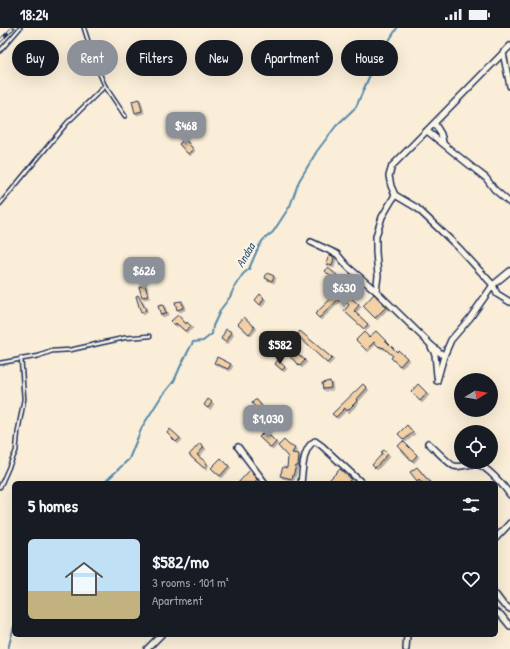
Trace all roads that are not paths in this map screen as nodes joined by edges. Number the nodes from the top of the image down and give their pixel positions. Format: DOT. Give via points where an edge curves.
graph roads {
  1 [pos="20,28"];
  2 [pos="84,28"];
  3 [pos="510,46"];
  4 [pos="0,51"];
  5 [pos="503,53"];
  6 [pos="105,86"];
  7 [pos="510,86"];
  8 [pos="125,116"];
  9 [pos="435,124"];
  10 [pos="427,131"];
  11 [pos="443,142"];
  12 [pos="395,195"];
  13 [pos="510,203"];
  14 [pos="0,204"];
  15 [pos="311,242"];
  16 [pos="510,271"];
  17 [pos="493,285"];
  18 [pos="376,291"];
  19 [pos="510,302"];
  20 [pos="150,336"];
  21 [pos="431,345"];
  22 [pos="444,356"];
  23 [pos="21,358"];
  24 [pos="0,363"];
  25 [pos="428,443"];
  26 [pos="238,447"];
  27 [pos="264,481"];
  28 [pos="301,481"];
  29 [pos="360,481"];
  30 [pos="497,481"];
  31 [pos="498,482"];
  32 [pos="0,487"];
  33 [pos="510,495"];
  34 [pos="510,523"];
  35 [pos="498,536"];
  36 [pos="498,598"];
  37 [pos="510,609"];
  38 [pos="498,613"];
  39 [pos="510,626"];
  40 [pos="158,637"];
  41 [pos="408,637"];
  42 [pos="147,649"];
  43 [pos="406,649"];
  1 -- 4 [label="lane"];
  2 -- 6 [label="lane"];
  3 -- 5 [label="street"];
  5 -- 7 [label="street"];
  5 -- 9 [label="street"];
  6 -- 8 [label="lane"];
  6 -- 14 [label="lane" via="67,123"];
  9 -- 10 [label="street"];
  9 -- 11 [label="street"];
  10 -- 11 [label="street"];
  10 -- 12 [label="street" via="392,166 389,176"];
  11 -- 13 [label="street" via="486,178"];
  12 -- 17 [label="street" via="417,208 437,226"];
  12 -- 18 [label="street" via="382,217 376,236"];
  15 -- 18 [label="street" via="337,254"];
  16 -- 17 [label="street"];
  17 -- 19 [label="street" via="497,294"];
  17 -- 22 [label="street" via="451,340"];
  18 -- 21 [label="street"];
  20 -- 23 [label="lane" via="124,338"];
  21 -- 22 [label="street"];
  21 -- 22 [label="street" via="435,354 438,381"];
  23 -- 24 [label="lane"];
  23 -- 32 [label="lane" via="24,399 16,451"];
  25 -- 30 [label="street" via="452,465 476,464"];
  26 -- 27 [label="street"];
  28 -- 29 [label="street" via="308,448 315,441"];
  31 -- 33 [label="street"];
  34 -- 35 [label="street"];
  36 -- 37 [label="street"];
  38 -- 39 [label="street"];
  40 -- 42 [label="street"];
  41 -- 43 [label="street"];
}
